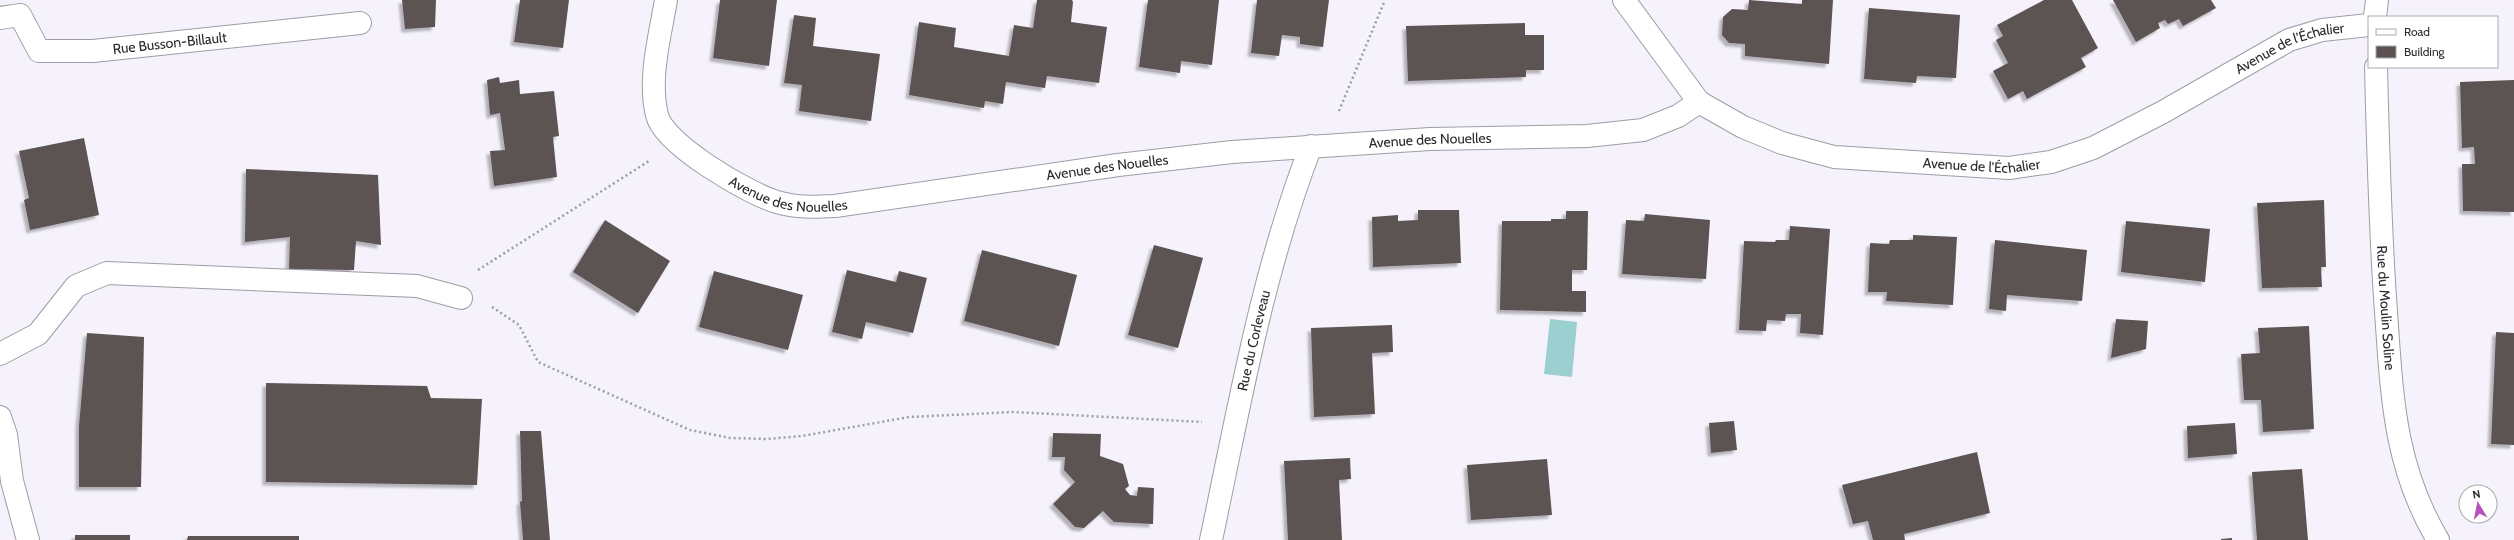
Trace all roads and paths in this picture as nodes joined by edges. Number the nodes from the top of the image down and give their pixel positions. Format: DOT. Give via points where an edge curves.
graph roads {
  1 [pos="666,0"];
  2 [pos="1385,0"];
  3 [pos="1624,0"];
  4 [pos="2377,0"];
  5 [pos="2375,16"];
  6 [pos="0,18"];
  7 [pos="360,23"];
  8 [pos="2368,25"];
  9 [pos="2376,68"];
  10 [pos="1699,102"];
  11 [pos="674,142"];
  12 [pos="1312,146"];
  13 [pos="461,298"];
  14 [pos="0,354"];
  15 [pos="0,417"];
  16 [pos="1236,424"];
  17 [pos="0,459"];
  18 [pos="12,481"];
  19 [pos="28,540"];
  20 [pos="1211,540"];
  21 [pos="2438,540"];
  1 -- 11 [label="street, Avenue des Nouelles" via="654,100 657,116"];
  2 -- 12 [label="path" via="1336,118"];
  3 -- 10 [label="street, Avenue de l'Échalier"];
  4 -- 5 [label="street"];
  6 -- 7 [label="street, Rue Busson-Billault" via="20,15 39,51 93,51"];
  8 -- 10 [label="street, Avenue de l'Échalier" via="2322,30 2289,40 2163,112 2093,148 2051,162 2008,168 1834,157 1782,143 1743,127"];
  9 -- 21 [label="street, Rue du Moulin Soline" via="2381,249 2390,371 2401,453 2420,508"];
  10 -- 12 [label="street, Avenue des Nouelles" via="1678,116 1643,130 1587,136 1430,139"];
  11 -- 12 [label="street, Avenue des Nouelles" via="761,196 799,207 835,206 1118,165"];
  11 -- 13 [label="path" via="655,157 480,267"];
  12 -- 16 [label="street, Rue du Corleveau" via="1292,195 1262,304"];
  13 -- 14 [label="street" via="417,286 107,273 76,286 38,334"];
  13 -- 16 [label="path" via="489,305 519,325 538,362 690,430 730,438 767,439 802,436 909,417 1014,412"];
  15 -- 18 [label="street" via="6,434"];
  16 -- 20 [label="street, Rue du Corleveau"];
  17 -- 18 [label="street"];
  18 -- 19 [label="street"];
}
